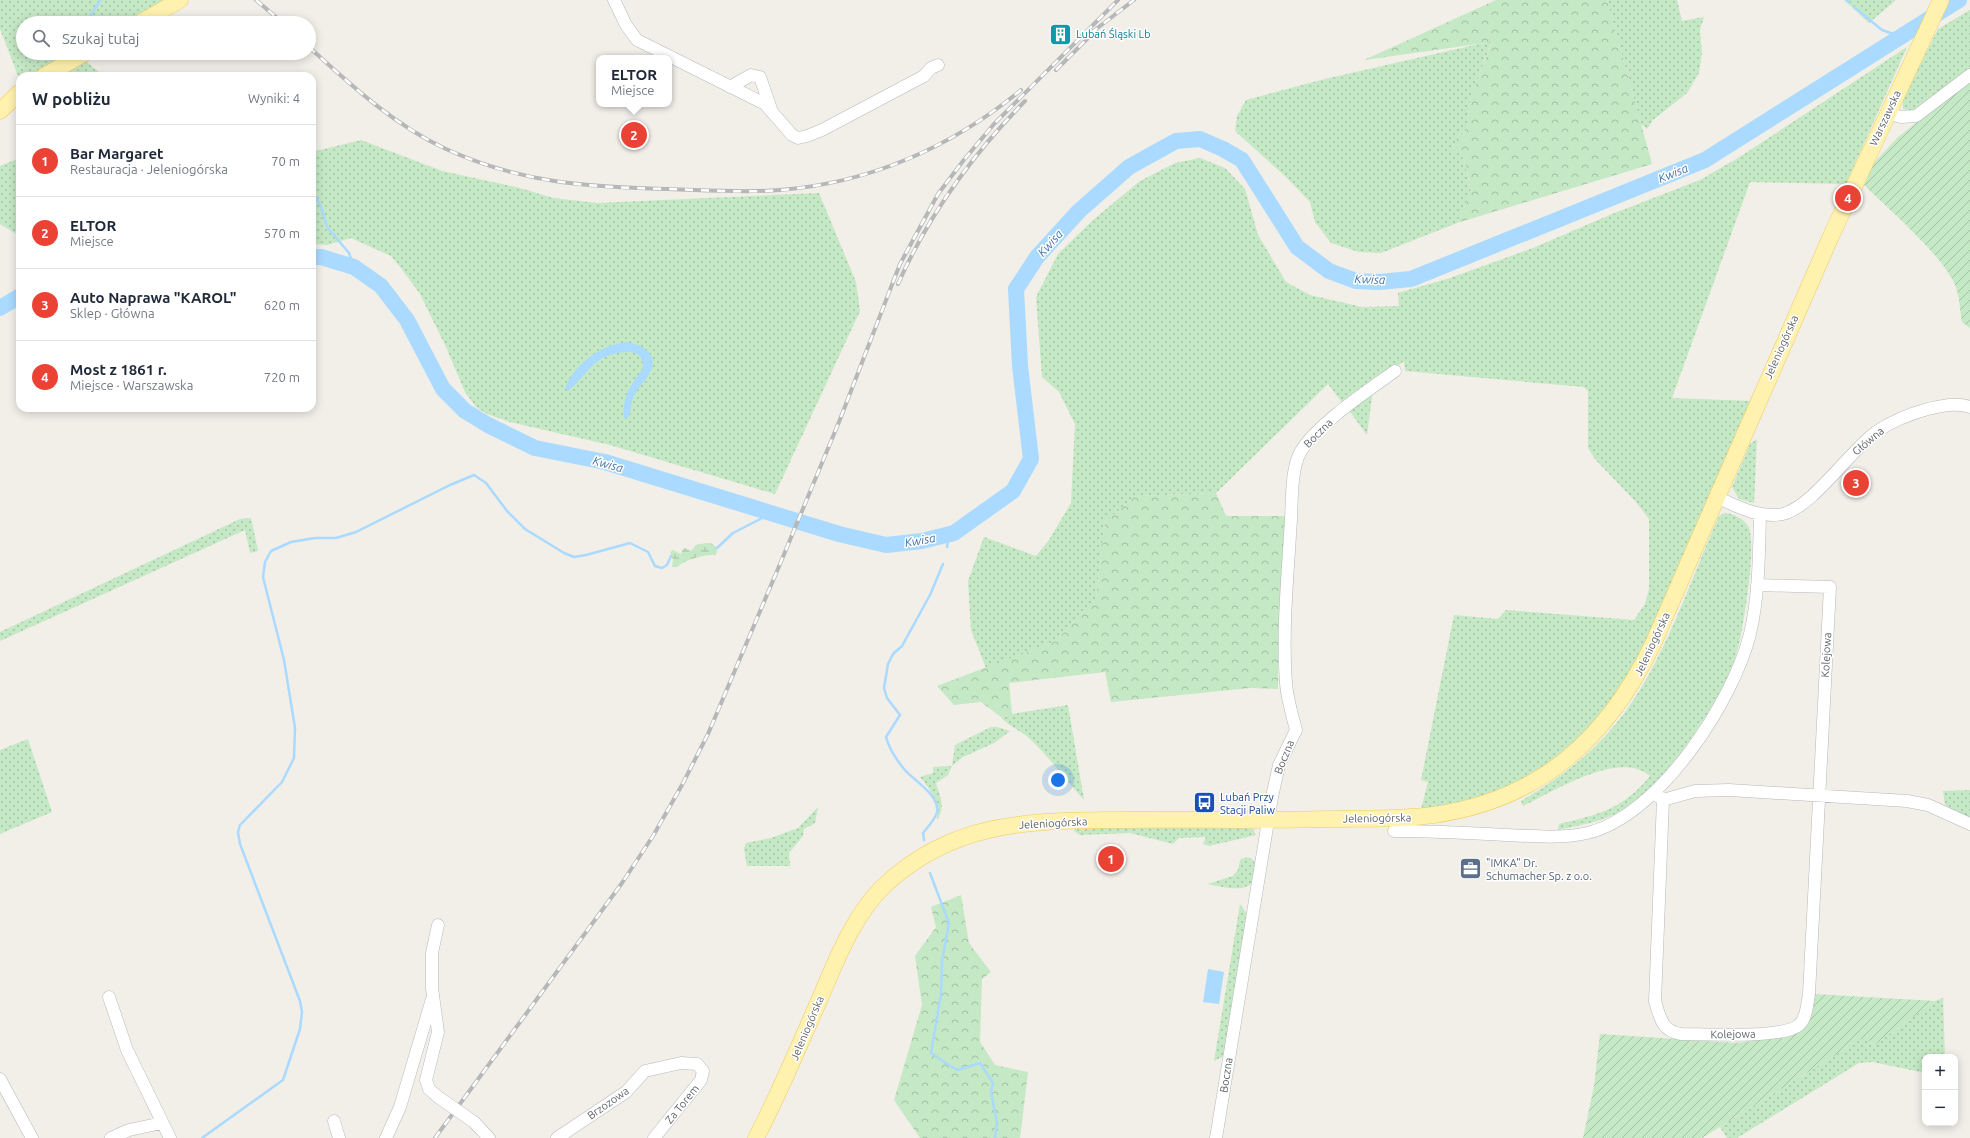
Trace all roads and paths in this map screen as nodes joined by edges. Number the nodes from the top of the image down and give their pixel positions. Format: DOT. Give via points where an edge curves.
graph roads {
  1 [pos="180,0"];
  2 [pos="614,0"];
  3 [pos="1941,0"];
  4 [pos="152,16"];
  5 [pos="667,55"];
  6 [pos="672,57"];
  7 [pos="73,60"];
  8 [pos="938,65"];
  9 [pos="51,72"];
  10 [pos="1970,75"];
  11 [pos="730,87"];
  12 [pos="16,96"];
  13 [pos="1890,108"];
  14 [pos="0,112"];
  15 [pos="772,113"];
  16 [pos="1831,236"];
  17 [pos="1395,371"];
  18 [pos="1970,407"];
  19 [pos="1716,497"];
  20 [pos="1760,514"];
  21 [pos="1757,585"];
  22 [pos="1659,796"];
  23 [pos="1819,796"];
  24 [pos="1267,820"];
  25 [pos="1970,824"];
  26 [pos="1394,830"];
  27 [pos="438,925"];
  28 [pos="433,995"];
  29 [pos="109,997"];
  30 [pos="702,1068"];
  31 [pos="0,1079"];
  32 [pos="334,1121"];
  33 [pos="162,1123"];
  34 [pos="32,1138"];
  35 [pos="111,1138"];
  36 [pos="170,1138"];
  37 [pos="339,1138"];
  38 [pos="386,1138"];
  39 [pos="489,1138"];
  40 [pos="557,1138"];
  41 [pos="654,1138"];
  42 [pos="756,1138"];
  43 [pos="1216,1138"];
  1 -- 4 [label="main road"];
  2 -- 5 [label="street" via="626,25 638,40"];
  3 -- 13 [label="main road, Warszawska"];
  6 -- 11 [label="street"];
  7 -- 9 [label="main road"];
  8 -- 15 [label="street" via="924,76 807,136 798,138 792,135"];
  10 -- 13 [label="street" via="1916,116 1902,118"];
  11 -- 15 [label="street" via="765,104"];
  11 -- 15 [label="street" via="751,75 760,77"];
  12 -- 14 [label="main road"];
  13 -- 16 [label="main road, Warszawska"];
  16 -- 19 [label="main road, Jeleniogórska"];
  17 -- 24 [label="street, Boczna" via="1320,430 1300,451 1298,458 1293,493 1285,664 1288,698 1296,730 1279,764"];
  18 -- 20 [label="street, Główna" via="1945,405 1897,420 1875,433 1800,506 1783,514"];
  19 -- 20 [label="street, Główna"];
  19 -- 24 [label="main road, Jeleniogórska" via="1639,673 1613,712 1567,759 1514,792 1459,810 1410,818"];
  20 -- 21 [label="street, Jeleniogórska"];
  21 -- 22 [label="street, Jeleniogórska" via="1750,634 1732,684 1715,714"];
  21 -- 23 [label="street, Kolejowa" via="1830,587"];
  22 -- 23 [label="street" via="1716,790"];
  22 -- 23 [label="street, Kolejowa" via="1655,1001 1659,1015 1665,1028 1672,1033 1755,1034 1790,1030 1800,1025 1805,1016 1809,994"];
  22 -- 26 [label="street, Jeleniogórska" via="1615,823 1586,834 1556,837"];
  23 -- 25 [label="street" via="1907,801 1928,805"];
  24 -- 42 [label="main road, Jeleniogórska" via="1154,819 1024,823 973,833 949,842 903,869 883,886 859,918 840,953 791,1066"];
  24 -- 43 [label="street, Boczna"];
  27 -- 28 [label="street" via="432,953"];
  28 -- 38 [label="street" via="400,1107"];
  28 -- 39 [label="street, bridge" via="438,1032 426,1080 429,1089 474,1122"];
  29 -- 33 [label="street" via="128,1050"];
  30 -- 40 [label="street, Brzozowa" via="691,1062 646,1071 626,1092"];
  30 -- 41 [label="street, Za Torem" via="702,1078 697,1086"];
  31 -- 34 [label="street"];
  32 -- 37 [label="street"];
  33 -- 35 [label="street" via="129,1130"];
  33 -- 36 [label="street"];
}
